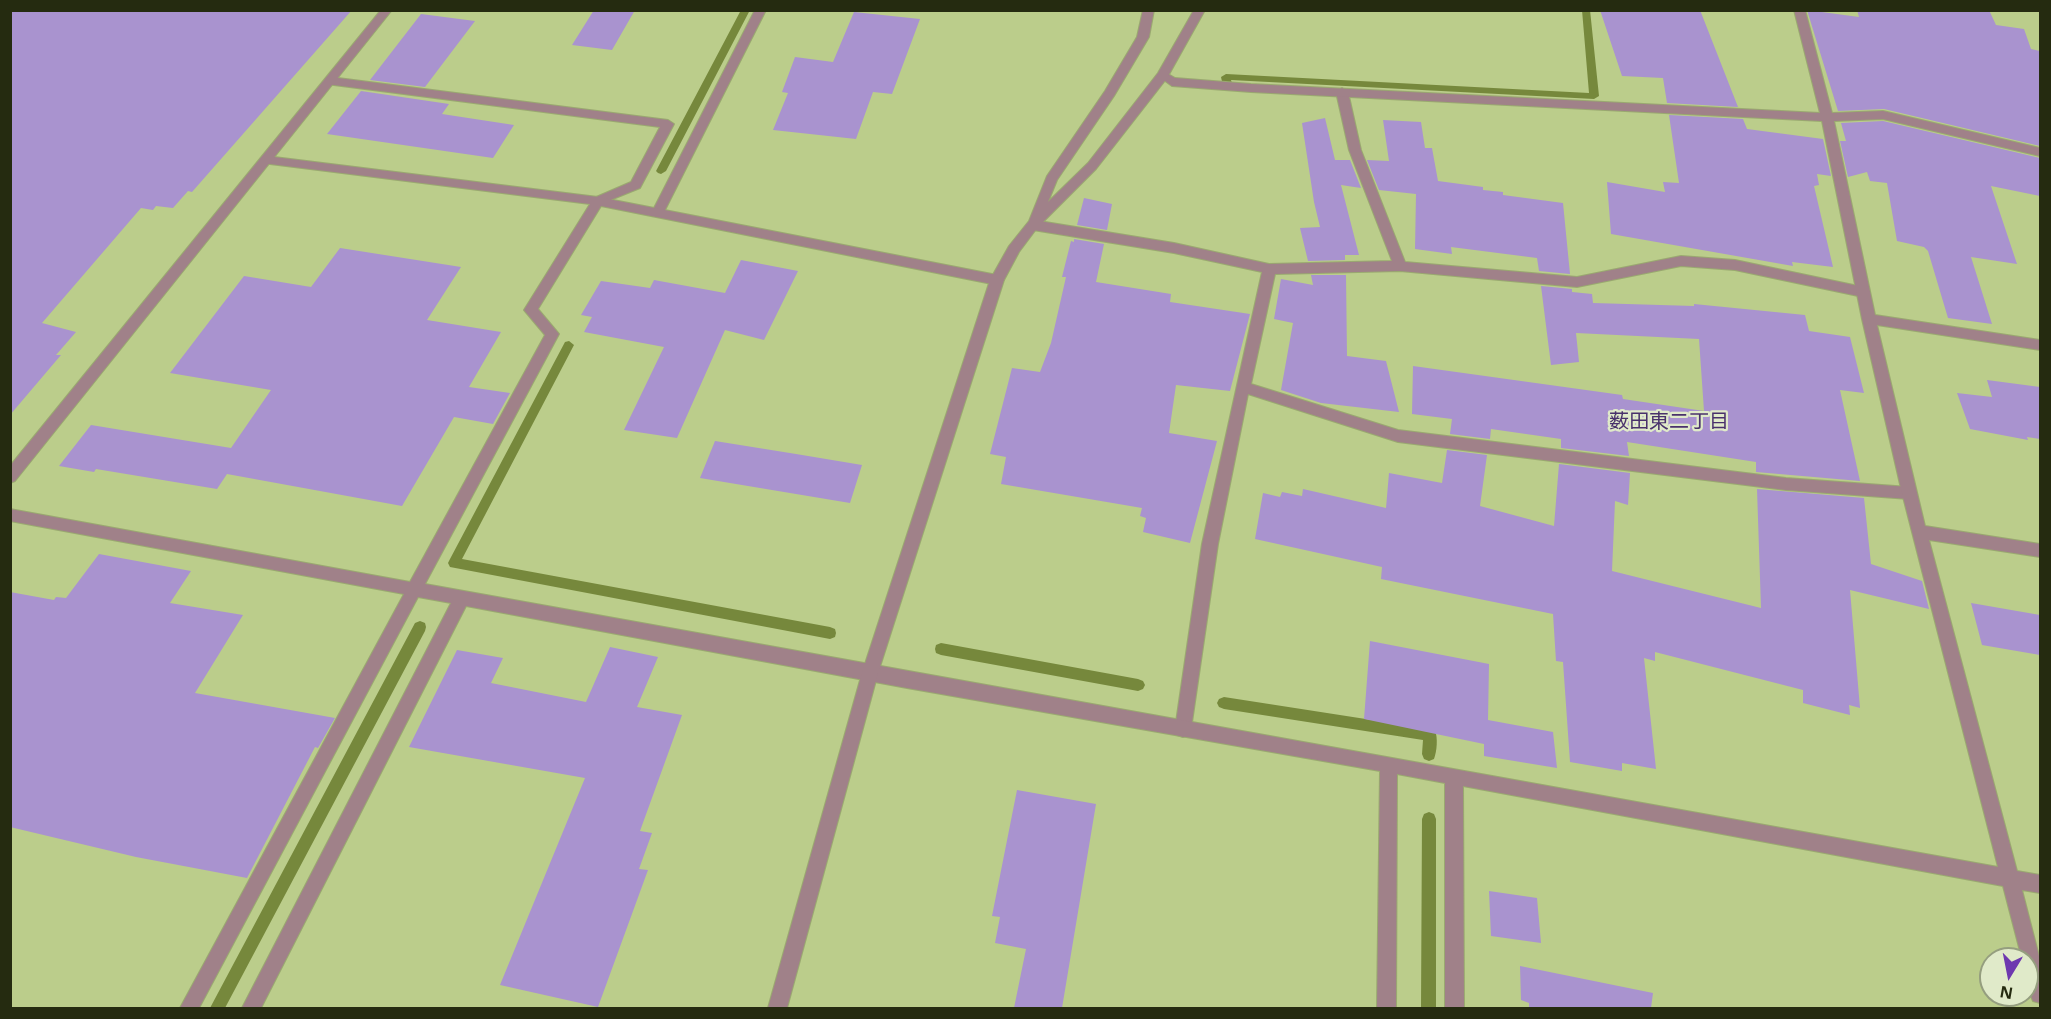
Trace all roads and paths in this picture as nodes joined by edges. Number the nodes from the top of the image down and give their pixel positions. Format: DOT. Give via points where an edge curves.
graph roads {
  1 [pos="387,10"];
  2 [pos="761,10"];
  3 [pos="1149,10"];
  4 [pos="1200,10"];
  5 [pos="1799,10"];
  6 [pos="1164,75"];
  7 [pos="330,81"];
  8 [pos="1342,92"];
  9 [pos="1827,117"];
  10 [pos="2040,152"];
  11 [pos="266,160"];
  12 [pos="598,201"];
  13 [pos="657,212"];
  14 [pos="1033,225"];
  15 [pos="1400,266"];
  16 [pos="1269,269"];
  17 [pos="997,280"];
  18 [pos="1863,292"];
  19 [pos="1869,319"];
  20 [pos="2040,345"];
  21 [pos="1243,387"];
  22 [pos="10,477"];
  23 [pos="1908,493"];
  24 [pos="10,515"];
  25 [pos="1919,532"];
  26 [pos="2040,550"];
  27 [pos="416,588"];
  28 [pos="462,597"];
  29 [pos="870,673"];
  30 [pos="1183,729"];
  31 [pos="1389,766"];
  32 [pos="1454,776"];
  33 [pos="2012,879"];
  34 [pos="2040,884"];
  35 [pos="2040,994"];
  36 [pos="189,1008"];
  37 [pos="251,1008"];
  38 [pos="777,1008"];
  39 [pos="1386,1008"];
  40 [pos="1454,1008"];
  1 -- 7 [label="street"];
  2 -- 13 [label="street"];
  3 -- 14 [label="street" via="1143,37 1051,179"];
  4 -- 6 [label="street"];
  5 -- 9 [label="street"];
  6 -- 8 [label="street" via="1172,82"];
  6 -- 14 [label="street" via="1092,166"];
  7 -- 11 [label="street"];
  7 -- 12 [label="street" via="668,124 636,186"];
  8 -- 9 [label="street"];
  8 -- 15 [label="street" via="1355,150"];
  9 -- 10 [label="street" via="1883,115"];
  9 -- 18 [label="street"];
  11 -- 12 [label="street"];
  11 -- 22 [label="street"];
  12 -- 13 [label="street"];
  12 -- 27 [label="street" via="531,310 552,333"];
  13 -- 17 [label="street"];
  14 -- 16 [label="street" via="1174,248"];
  14 -- 17 [label="street"];
  15 -- 16 [label="street"];
  15 -- 18 [label="street" via="1576,282 1681,261 1735,265"];
  16 -- 21 [label="street"];
  17 -- 29 [label="street"];
  18 -- 19 [label="street"];
  19 -- 20 [label="street"];
  19 -- 23 [label="street"];
  21 -- 23 [label="street" via="1398,436 1786,484"];
  21 -- 30 [label="street" via="1210,544"];
  23 -- 25 [label="street"];
  24 -- 27 [label="street"];
  25 -- 26 [label="street"];
  25 -- 33 [label="street"];
  27 -- 28 [label="street"];
  27 -- 36 [label="street"];
  28 -- 29 [label="street"];
  28 -- 37 [label="street"];
  29 -- 30 [label="street"];
  29 -- 38 [label="street"];
  30 -- 31 [label="street"];
  31 -- 32 [label="street"];
  31 -- 39 [label="street"];
  32 -- 33 [label="street"];
  32 -- 40 [label="street"];
  33 -- 34 [label="street"];
  33 -- 35 [label="street"];
}
